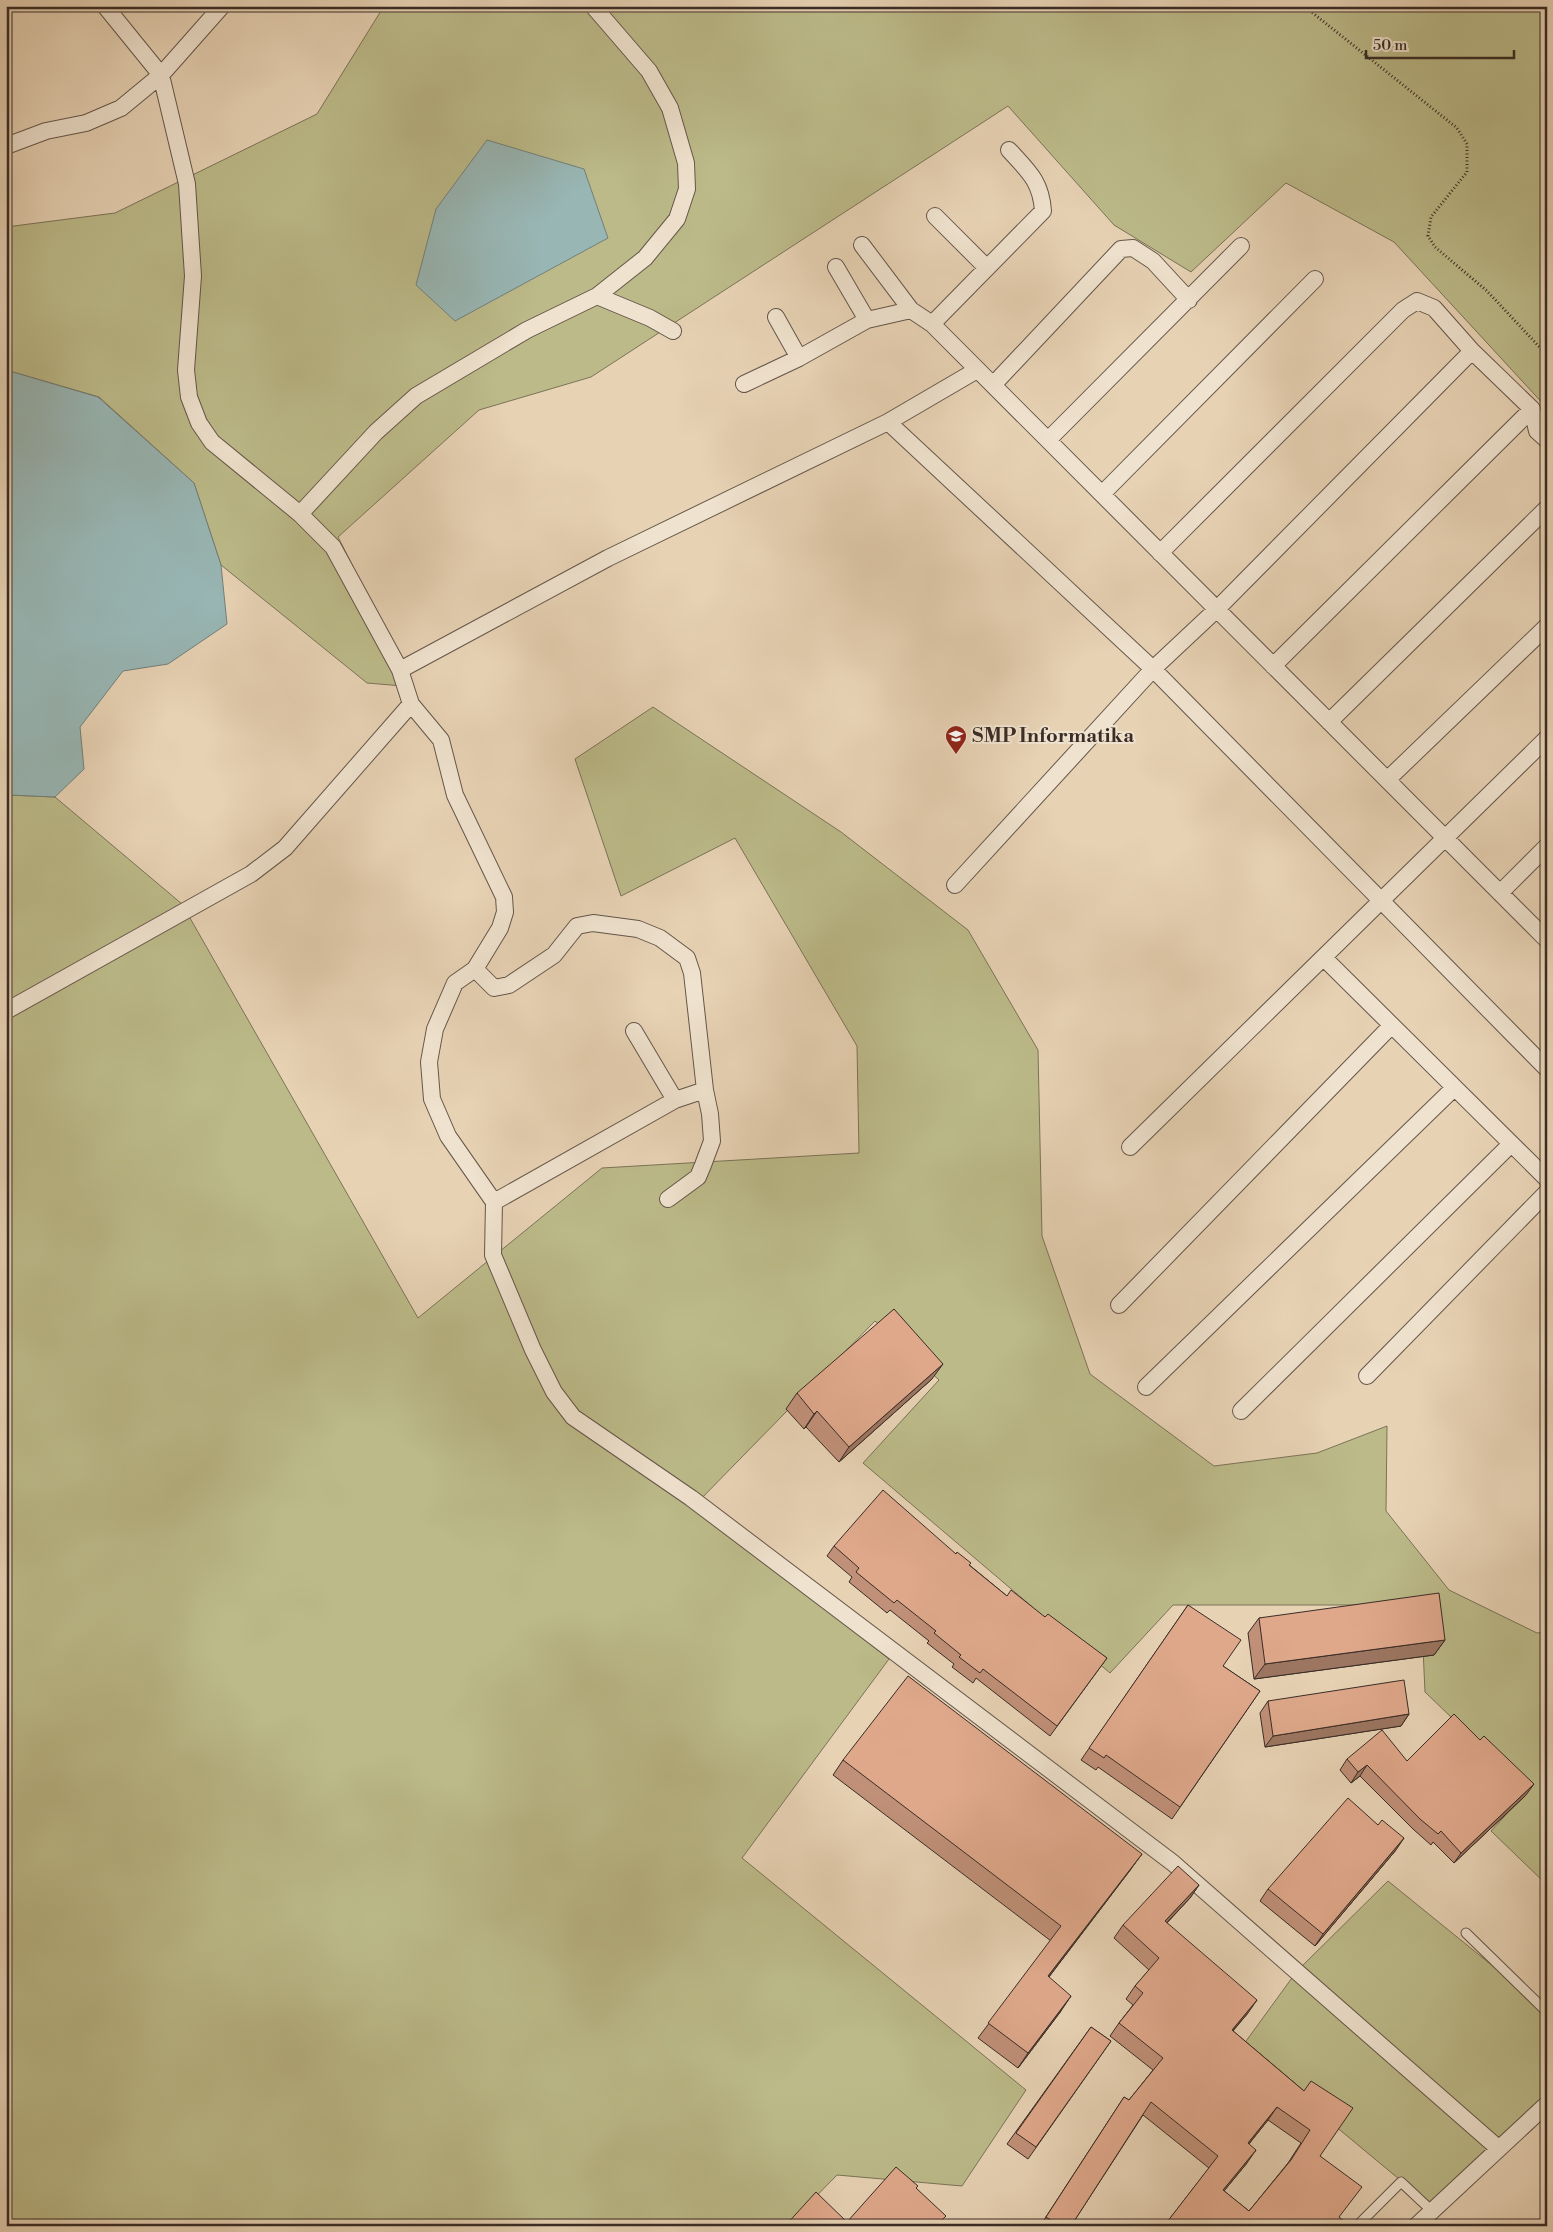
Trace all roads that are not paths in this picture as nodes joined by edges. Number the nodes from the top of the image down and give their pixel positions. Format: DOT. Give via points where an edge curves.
graph roads {
  1 [pos="105,6"];
  2 [pos="222,6"];
  3 [pos="593,6"];
  4 [pos="160,75"];
  5 [pos="6,146"];
  6 [pos="1009,150"];
  7 [pos="935,216"];
  8 [pos="862,245"];
  9 [pos="1241,246"];
  10 [pos="836,267"];
  11 [pos="987,268"];
  12 [pos="1315,279"];
  13 [pos="597,296"];
  14 [pos="1189,300"];
  15 [pos="911,310"];
  16 [pos="776,317"];
  17 [pos="867,320"];
  18 [pos="932,324"];
  19 [pos="673,331"];
  20 [pos="1472,351"];
  21 [pos="799,358"];
  22 [pos="977,370"];
  23 [pos="744,384"];
  24 [pos="992,385"];
  25 [pos="1532,409"];
  26 [pos="888,422"];
  27 [pos="1048,440"];
  28 [pos="1547,440"];
  29 [pos="1102,494"];
  30 [pos="1547,508"];
  31 [pos="300,514"];
  32 [pos="1160,552"];
  33 [pos="1217,609"];
  34 [pos="1547,626"];
  35 [pos="1273,666"];
  36 [pos="1153,669"];
  37 [pos="400,670"];
  38 [pos="411,704"];
  39 [pos="1329,722"];
  40 [pos="1547,738"];
  41 [pos="1387,780"];
  42 [pos="1446,839"];
  43 [pos="1547,846"];
  44 [pos="955,885"];
  45 [pos="1500,893"];
  46 [pos="1381,903"];
  47 [pos="1547,940"];
  48 [pos="1324,958"];
  49 [pos="475,969"];
  50 [pos="6,1011"];
  51 [pos="1391,1026"];
  52 [pos="634,1031"];
  53 [pos="1547,1069"];
  54 [pos="1454,1088"];
  55 [pos="705,1090"];
  56 [pos="675,1100"];
  57 [pos="1511,1144"];
  58 [pos="1130,1147"];
  59 [pos="1547,1179"];
  60 [pos="1547,1192"];
  61 [pos="668,1199"];
  62 [pos="494,1202"];
  63 [pos="1119,1305"];
  64 [pos="1367,1376"];
  65 [pos="1146,1387"];
  66 [pos="1241,1412"];
  67 [pos="1466,1933"];
  68 [pos="1547,2012"];
  69 [pos="1547,2104"];
  70 [pos="1498,2148"];
  71 [pos="1432,2210"];
  72 [pos="1357,2226"];
  73 [pos="1416,2226"];
  1 -- 4 [label="street"];
  2 -- 4 [label="street"];
  3 -- 13 [label="street" via="649,71 670,108 686,163 687,189 677,219 645,258"];
  4 -- 5 [label="street" via="121,108 86,123 46,131"];
  4 -- 31 [label="street" via="187,184 193,276 186,370 189,397 199,423 212,442"];
  6 -- 11 [label="street" via="1035,179 1042,195 1043,211"];
  7 -- 11 [label="street"];
  8 -- 15 [label="street"];
  9 -- 14 [label="street"];
  10 -- 17 [label="street"];
  11 -- 18 [label="street"];
  12 -- 29 [label="street"];
  13 -- 19 [label="street"];
  13 -- 31 [label="street" via="527,330 416,396 376,432"];
  14 -- 24 [label="street" via="1153,261 1133,248 1121,249"];
  14 -- 27 [label="street"];
  15 -- 17 [label="street"];
  15 -- 18 [label="street"];
  16 -- 21 [label="street"];
  17 -- 21 [label="street"];
  18 -- 22 [label="street"];
  20 -- 25 [label="street"];
  20 -- 32 [label="street" via="1434,308 1417,301 1403,310"];
  20 -- 33 [label="street"];
  21 -- 23 [label="street"];
  22 -- 24 [label="street"];
  22 -- 26 [label="street"];
  24 -- 27 [label="street"];
  25 -- 28 [label="street" via="1537,431"];
  25 -- 35 [label="street"];
  26 -- 36 [label="street"];
  26 -- 37 [label="street" via="608,558"];
  27 -- 29 [label="street"];
  29 -- 32 [label="street"];
  30 -- 39 [label="street"];
  31 -- 37 [label="street" via="333,547"];
  32 -- 33 [label="street"];
  33 -- 35 [label="street"];
  33 -- 36 [label="street"];
  34 -- 41 [label="street"];
  35 -- 39 [label="street"];
  36 -- 44 [label="street"];
  36 -- 46 [label="street"];
  37 -- 38 [label="street"];
  38 -- 49 [label="street" via="440,740 456,795 504,897 505,912 500,928"];
  38 -- 50 [label="street" via="285,848 251,874"];
  39 -- 41 [label="street"];
  40 -- 42 [label="street"];
  41 -- 42 [label="street"];
  42 -- 45 [label="street"];
  42 -- 46 [label="street"];
  43 -- 45 [label="street"];
  45 -- 47 [label="street"];
  46 -- 48 [label="street"];
  46 -- 53 [label="street"];
  48 -- 51 [label="street"];
  48 -- 58 [label="street"];
  49 -- 55 [label="street" via="494,988 509,985 554,955 577,926 592,923 638,929 660,938 687,958 692,973"];
  49 -- 62 [label="street" via="455,983 435,1028 429,1062 432,1099 448,1136"];
  51 -- 54 [label="street"];
  51 -- 63 [label="street"];
  52 -- 56 [label="street"];
  54 -- 57 [label="street"];
  54 -- 65 [label="street"];
  55 -- 56 [label="street"];
  55 -- 61 [label="street" via="712,1141 704,1165 698,1177"];
  56 -- 62 [label="street"];
  57 -- 59 [label="street"];
  57 -- 66 [label="street"];
  60 -- 64 [label="street"];
  62 -- 70 [label="street" via="493,1254 533,1350 554,1392 573,1417 691,1498 1173,1863"];
  67 -- 68 [label="lane"];
  69 -- 70 [label="street"];
  70 -- 71 [label="street"];
  71 -- 72 [label="lane" via="1401,2182"];
  71 -- 73 [label="street"];
}
